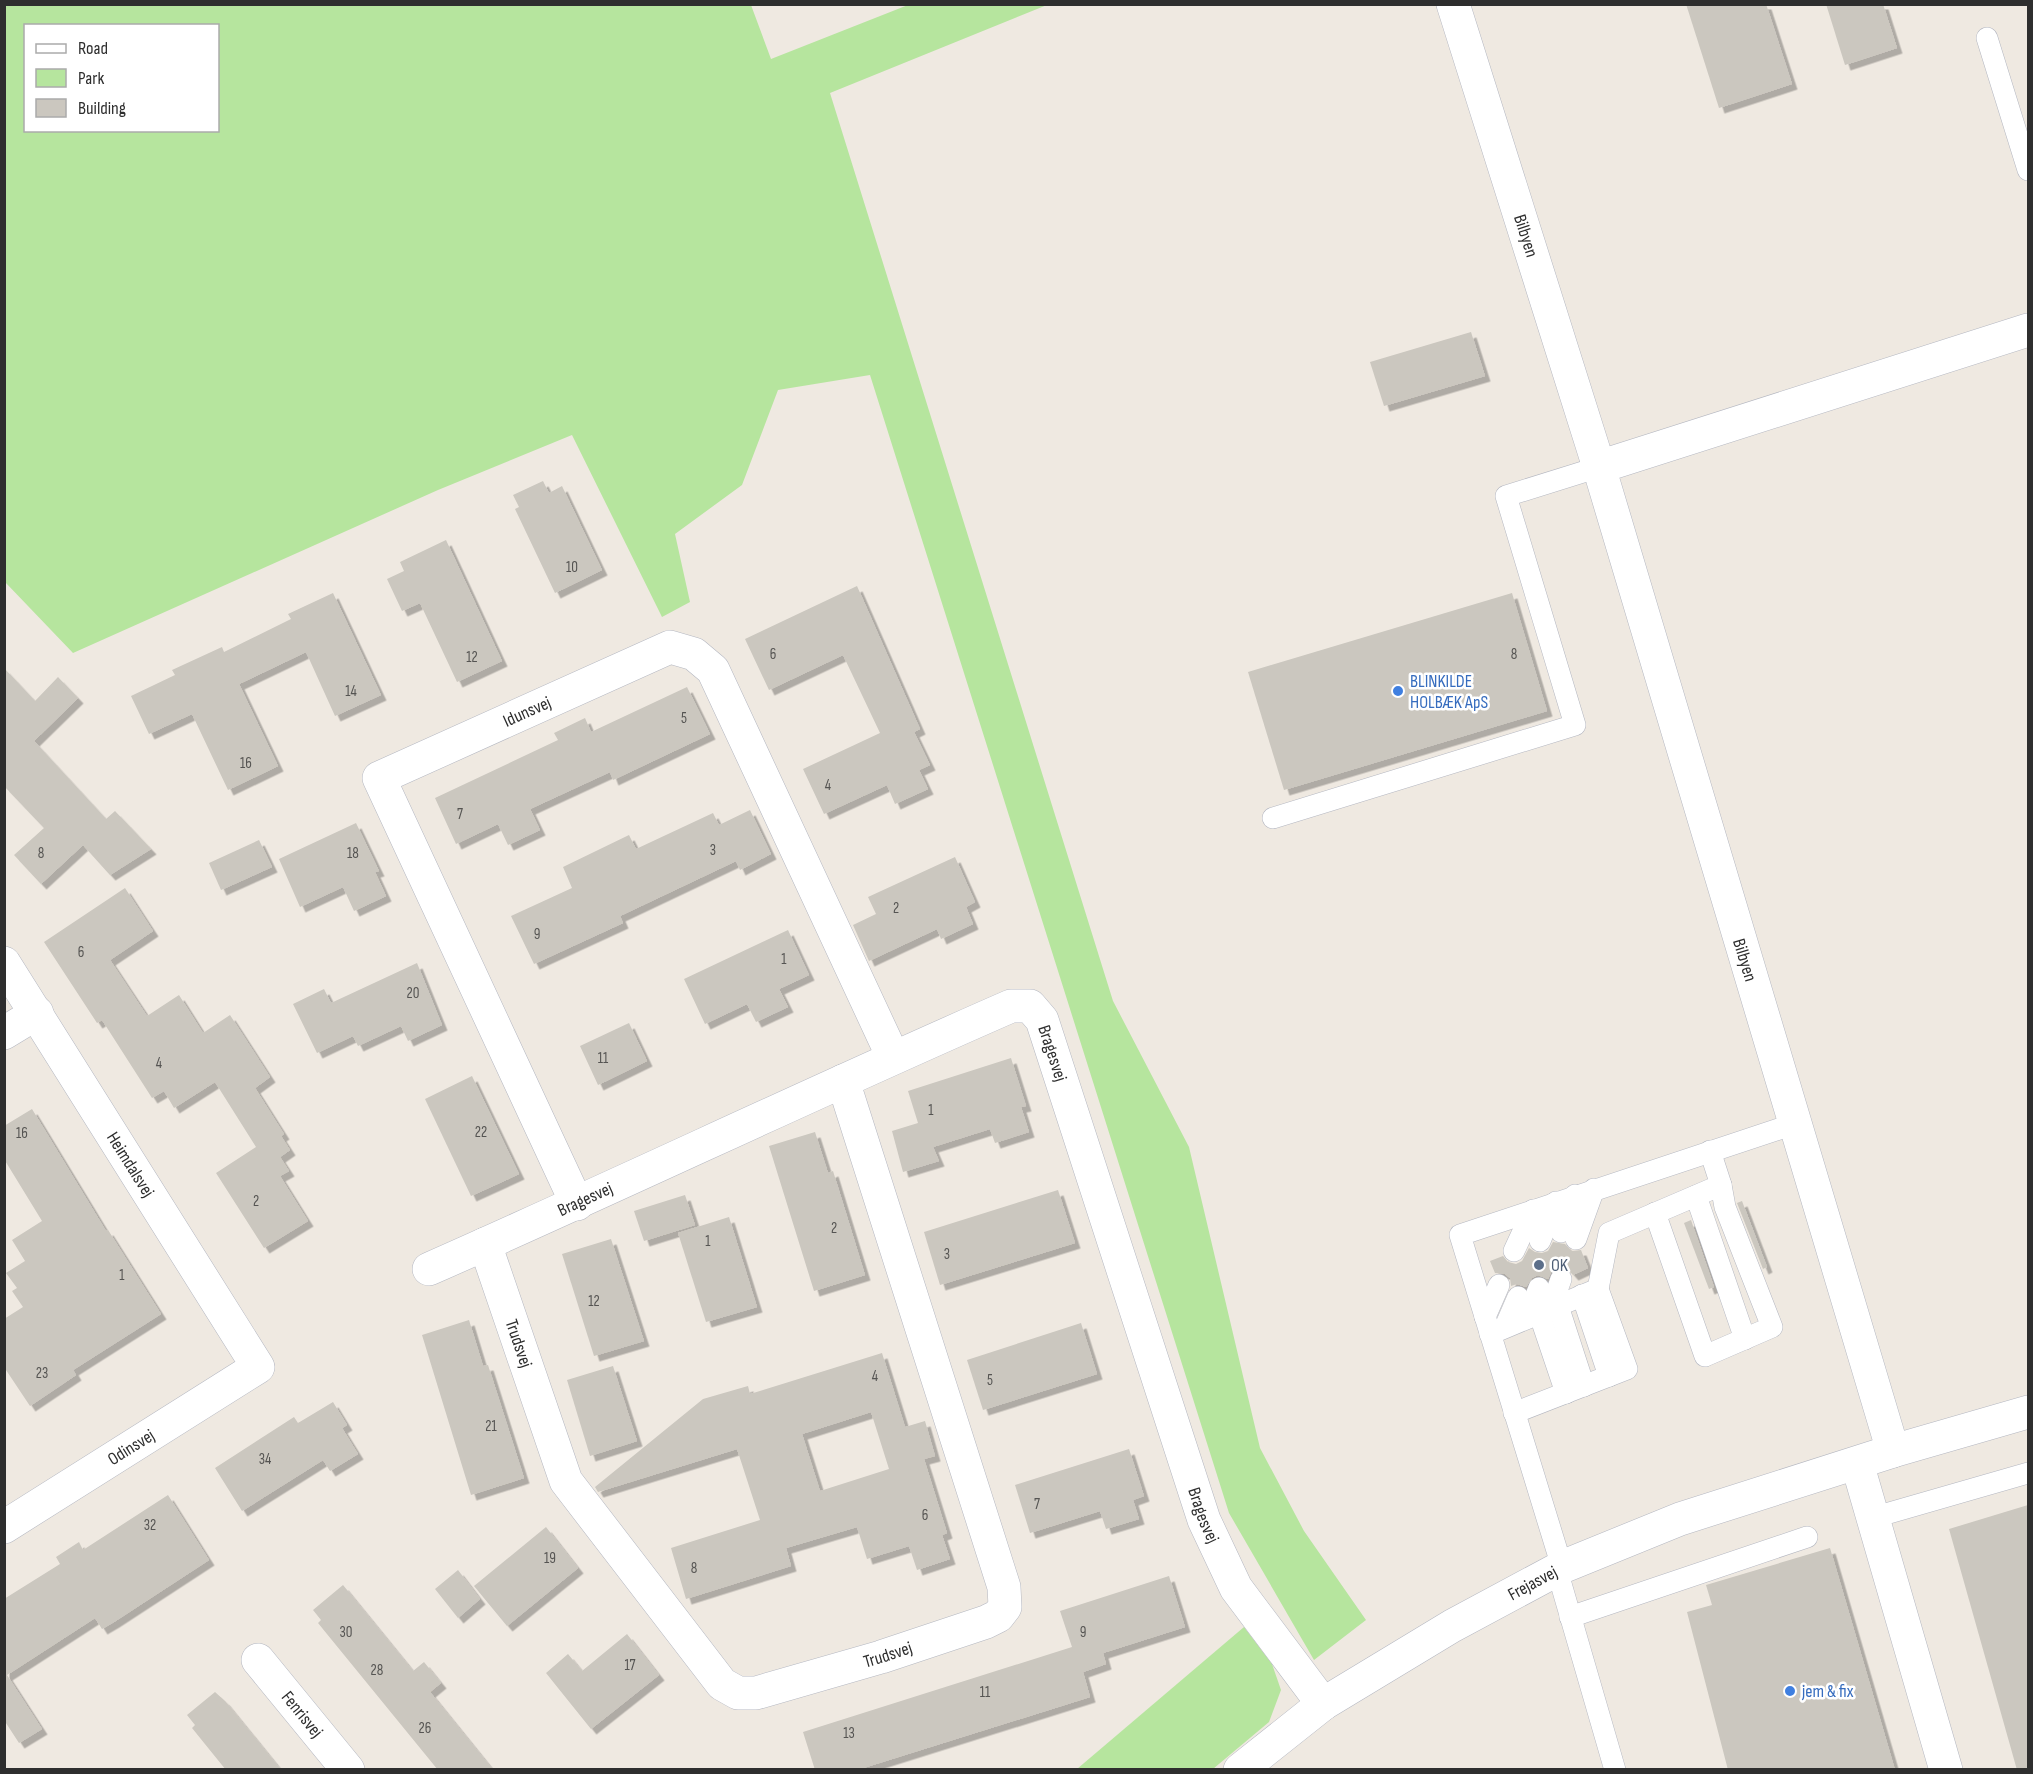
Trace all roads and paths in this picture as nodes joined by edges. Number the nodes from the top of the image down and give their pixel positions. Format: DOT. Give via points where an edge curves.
graph roads {
  1 [pos="1453,4"];
  2 [pos="1988,39"];
  3 [pos="2028,170"];
  4 [pos="2028,330"];
  5 [pos="1599,467"];
  6 [pos="1273,818"];
  7 [pos="4,963"];
  8 [pos="37,1012"];
  9 [pos="4,1033"];
  10 [pos="893,1057"];
  11 [pos="843,1081"];
  12 [pos="1794,1124"];
  13 [pos="1710,1151"];
  14 [pos="1721,1185"];
  15 [pos="1575,1195"];
  16 [pos="1696,1196"];
  17 [pos="577,1204"];
  18 [pos="1533,1210"];
  19 [pos="1655,1213"];
  20 [pos="1569,1235"];
  21 [pos="1540,1241"];
  22 [pos="485,1244"];
  23 [pos="1514,1251"];
  24 [pos="429,1269"];
  25 [pos="1561,1279"];
  26 [pos="1499,1285"];
  27 [pos="1539,1288"];
  28 [pos="1590,1292"];
  29 [pos="1518,1297"];
  30 [pos="1544,1311"];
  31 [pos="1493,1326"];
  32 [pos="1745,1339"];
  33 [pos="258,1367"];
  34 [pos="1575,1390"];
  35 [pos="2028,1412"];
  36 [pos="1514,1413"];
  37 [pos="1893,1451"];
  38 [pos="1857,1463"];
  39 [pos="2028,1473"];
  40 [pos="1875,1517"];
  41 [pos="4,1527"];
  42 [pos="1807,1537"];
  43 [pos="1559,1569"];
  44 [pos="1570,1617"];
  45 [pos="258,1660"];
  46 [pos="1323,1704"];
  47 [pos="348,1770"];
  48 [pos="1240,1770"];
  49 [pos="1615,1770"];
  50 [pos="1946,1770"];
  1 -- 5 [label="street, Bilbyen"];
  2 -- 3 [label="lane"];
  4 -- 5 [label="street"];
  5 -- 6 [label="lane" via="1506,496 1575,725"];
  5 -- 12 [label="street, Bilbyen"];
  7 -- 8 [label="street, Heimdalsvej"];
  8 -- 9 [label="street"];
  8 -- 33 [label="street, Heimdalsvej"];
  10 -- 11 [label="street, Bragesvej"];
  10 -- 17 [label="street, Idunsvej" via="712,670 694,654 670,647 378,778"];
  10 -- 46 [label="street, Bragesvej" via="1011,1006 1030,1006 1042,1020 1204,1520 1236,1588"];
  11 -- 17 [label="street, Bragesvej"];
  11 -- 22 [label="street, Trudsvej" via="1004,1587 1005,1607 986,1622 756,1693 738,1693 722,1684 566,1481"];
  12 -- 13 [label="lane"];
  12 -- 37 [label="street, Bilbyen"];
  13 -- 14 [label="lane"];
  13 -- 15 [label="lane"];
  14 -- 16 [label="lane"];
  14 -- 32 [label="lane" via="1725,1207 1772,1328"];
  15 -- 18 [label="lane"];
  15 -- 20 [label="lane"];
  15 -- 21 [label="lane"];
  16 -- 19 [label="lane"];
  16 -- 32 [label="lane"];
  17 -- 22 [label="street, Bragesvej"];
  18 -- 23 [label="lane"];
  18 -- 31 [label="lane" via="1460,1235"];
  19 -- 28 [label="lane" via="1609,1233"];
  19 -- 32 [label="lane" via="1705,1356"];
  22 -- 24 [label="street, Bragesvej"];
  25 -- 30 [label="lane"];
  26 -- 31 [label="lane"];
  27 -- 30 [label="lane"];
  28 -- 30 [label="lane"];
  28 -- 34 [label="lane" via="1609,1376"];
  29 -- 31 [label="lane"];
  30 -- 31 [label="lane"];
  30 -- 34 [label="lane"];
  31 -- 36 [label="lane"];
  33 -- 41 [label="street, Odinsvej"];
  34 -- 36 [label="lane"];
  35 -- 37 [label="street, Frejasvej"];
  36 -- 43 [label="lane"];
  37 -- 38 [label="street, Frejasvej"];
  38 -- 40 [label="street"];
  38 -- 43 [label="street, Frejasvej" via="1680,1519"];
  39 -- 40 [label="lane"];
  40 -- 50 [label="street"];
  42 -- 44 [label="lane"];
  43 -- 44 [label="lane"];
  43 -- 46 [label="street, Frejasvej" via="1452,1626"];
  44 -- 49 [label="lane"];
  45 -- 47 [label="street, Fenrisvej"];
  46 -- 48 [label="street, Frejasvej"];
}
